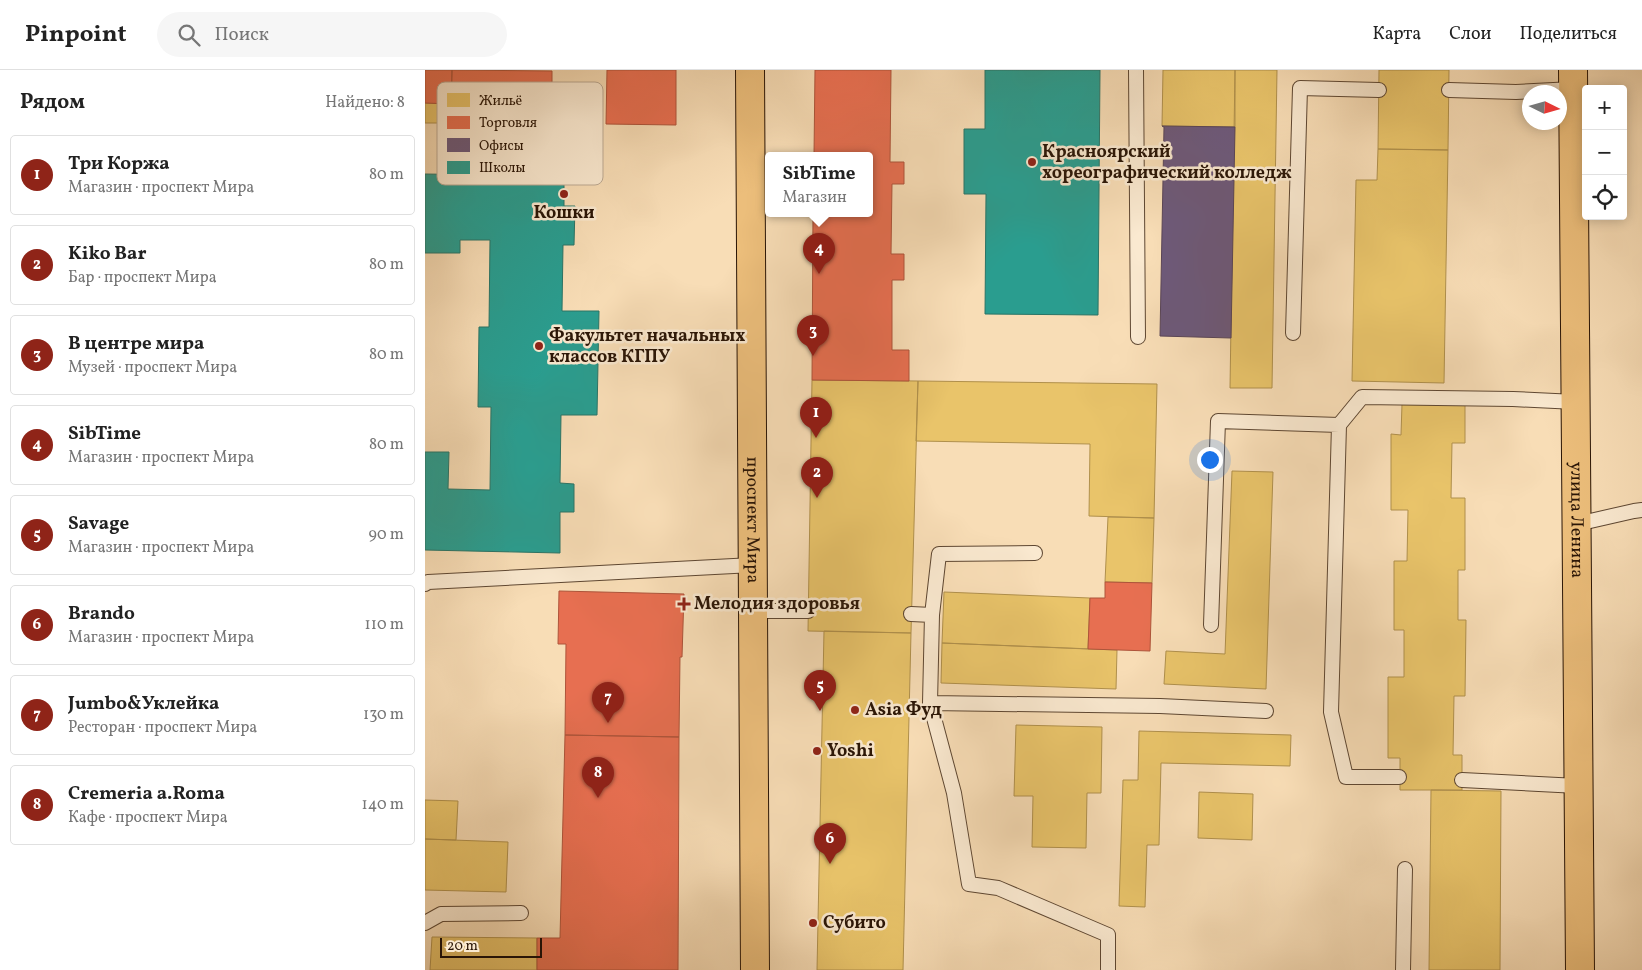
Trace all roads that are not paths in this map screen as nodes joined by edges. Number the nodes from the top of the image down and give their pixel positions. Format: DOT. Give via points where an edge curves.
graph roads {
  1 [pos="750,70"];
  2 [pos="1136,70"];
  3 [pos="1573,80"];
  4 [pos="1379,90"];
  5 [pos="1449,90"];
  6 [pos="1293,333"];
  7 [pos="1138,337"];
  8 [pos="1576,402"];
  9 [pos="1339,425"];
  10 [pos="1642,510"];
  11 [pos="1577,524"];
  12 [pos="1035,553"];
  13 [pos="753,565"];
  14 [pos="425,584"];
  15 [pos="753,611"];
  16 [pos="808,611"];
  17 [pos="911,614"];
  18 [pos="932,615"];
  19 [pos="1211,625"];
  20 [pos="930,703"];
  21 [pos="1266,711"];
  22 [pos="1399,777"];
  23 [pos="1462,780"];
  24 [pos="1578,786"];
  25 [pos="1405,869"];
  26 [pos="521,913"];
  27 [pos="425,923"];
  28 [pos="755,970"];
  29 [pos="1108,970"];
  30 [pos="1403,970"];
  31 [pos="1580,970"];
  1 -- 13 [label="main road, проспект Мира"];
  2 -- 7 [label="lane"];
  3 -- 5 [label="lane" via="1516,92"];
  3 -- 8 [label="main road, улица Ленина"];
  4 -- 6 [label="lane" via="1300,88"];
  8 -- 9 [label="lane" via="1362,396"];
  8 -- 11 [label="main road, улица Ленина"];
  9 -- 19 [label="lane" via="1217,421"];
  9 -- 22 [label="lane" via="1331,712 1346,778"];
  10 -- 11 [label="lane"];
  11 -- 24 [label="main road, улица Ленина"];
  12 -- 18 [label="lane" via="939,554"];
  13 -- 14 [label="lane"];
  13 -- 15 [label="main road, проспект Мира"];
  15 -- 16 [label="lane"];
  15 -- 28 [label="main road, проспект Мира"];
  17 -- 18 [label="lane"];
  18 -- 20 [label="lane"];
  20 -- 21 [label="lane"];
  20 -- 29 [label="lane" via="954,792 969,884 998,888 1108,935"];
  23 -- 24 [label="lane"];
  24 -- 31 [label="main road, улица Ленина"];
  25 -- 30 [label="lane"];
  26 -- 27 [label="lane" via="441,914"];
}
